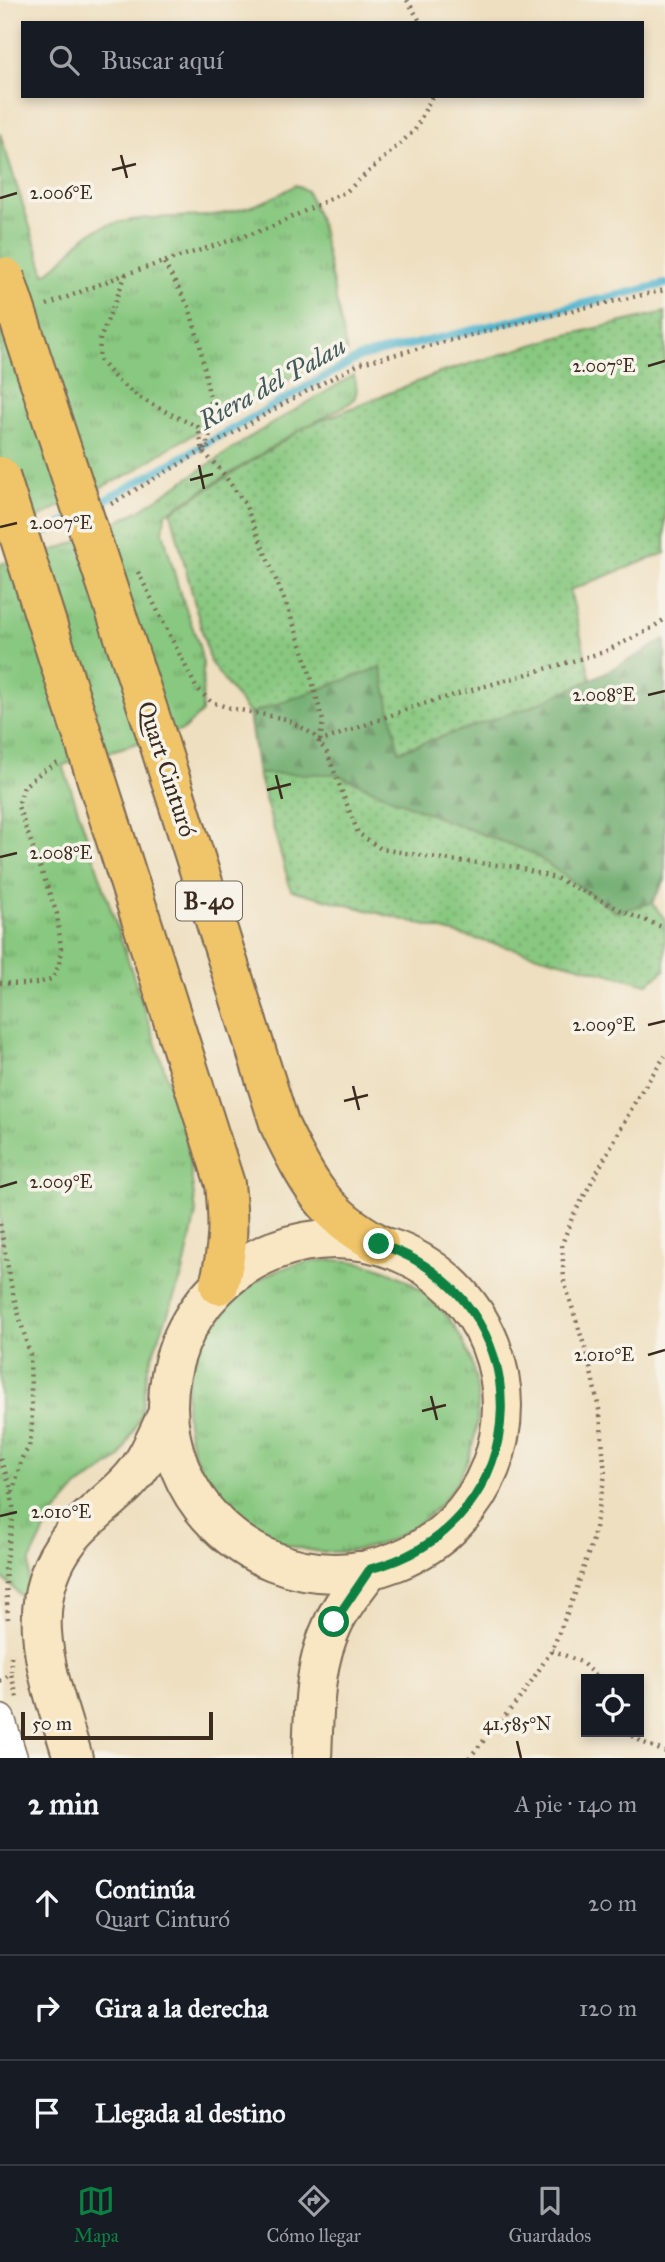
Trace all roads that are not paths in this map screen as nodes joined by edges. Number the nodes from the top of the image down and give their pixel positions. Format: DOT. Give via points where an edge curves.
graph roads {
  1 [pos="2,270"];
  2 [pos="0,476"];
  3 [pos="379,1244"];
  4 [pos="219,1285"];
  5 [pos="168,1413"];
  6 [pos="370,1569"];
  7 [pos="0,1720"];
  8 [pos="12,1758"];
  9 [pos="74,1758"];
  10 [pos="312,1758"];
  1 -- 3 [label="highway, Quart Cinturó / B-40, bridge" via="281,1126 323,1203"];
  2 -- 4 [label="highway, B-40, bridge" via="78,766 225,1184 228,1250"];
  3 -- 4 [label="main road" via="337,1238 294,1244 254,1259"];
  3 -- 6 [label="main road" via="429,1268 468,1306 491,1347 502,1409 489,1471 465,1511 417,1551"];
  4 -- 5 [label="main road" via="182,1337 171,1374"];
  5 -- 6 [label="main road" via="173,1445 191,1490 209,1516 233,1538 275,1562 306,1570"];
  5 -- 9 [label="main road" via="142,1465 69,1539 45,1587 40,1638"];
  6 -- 10 [label="main road" via="334,1622 323,1650"];
  7 -- 8 [label="street"];
}
